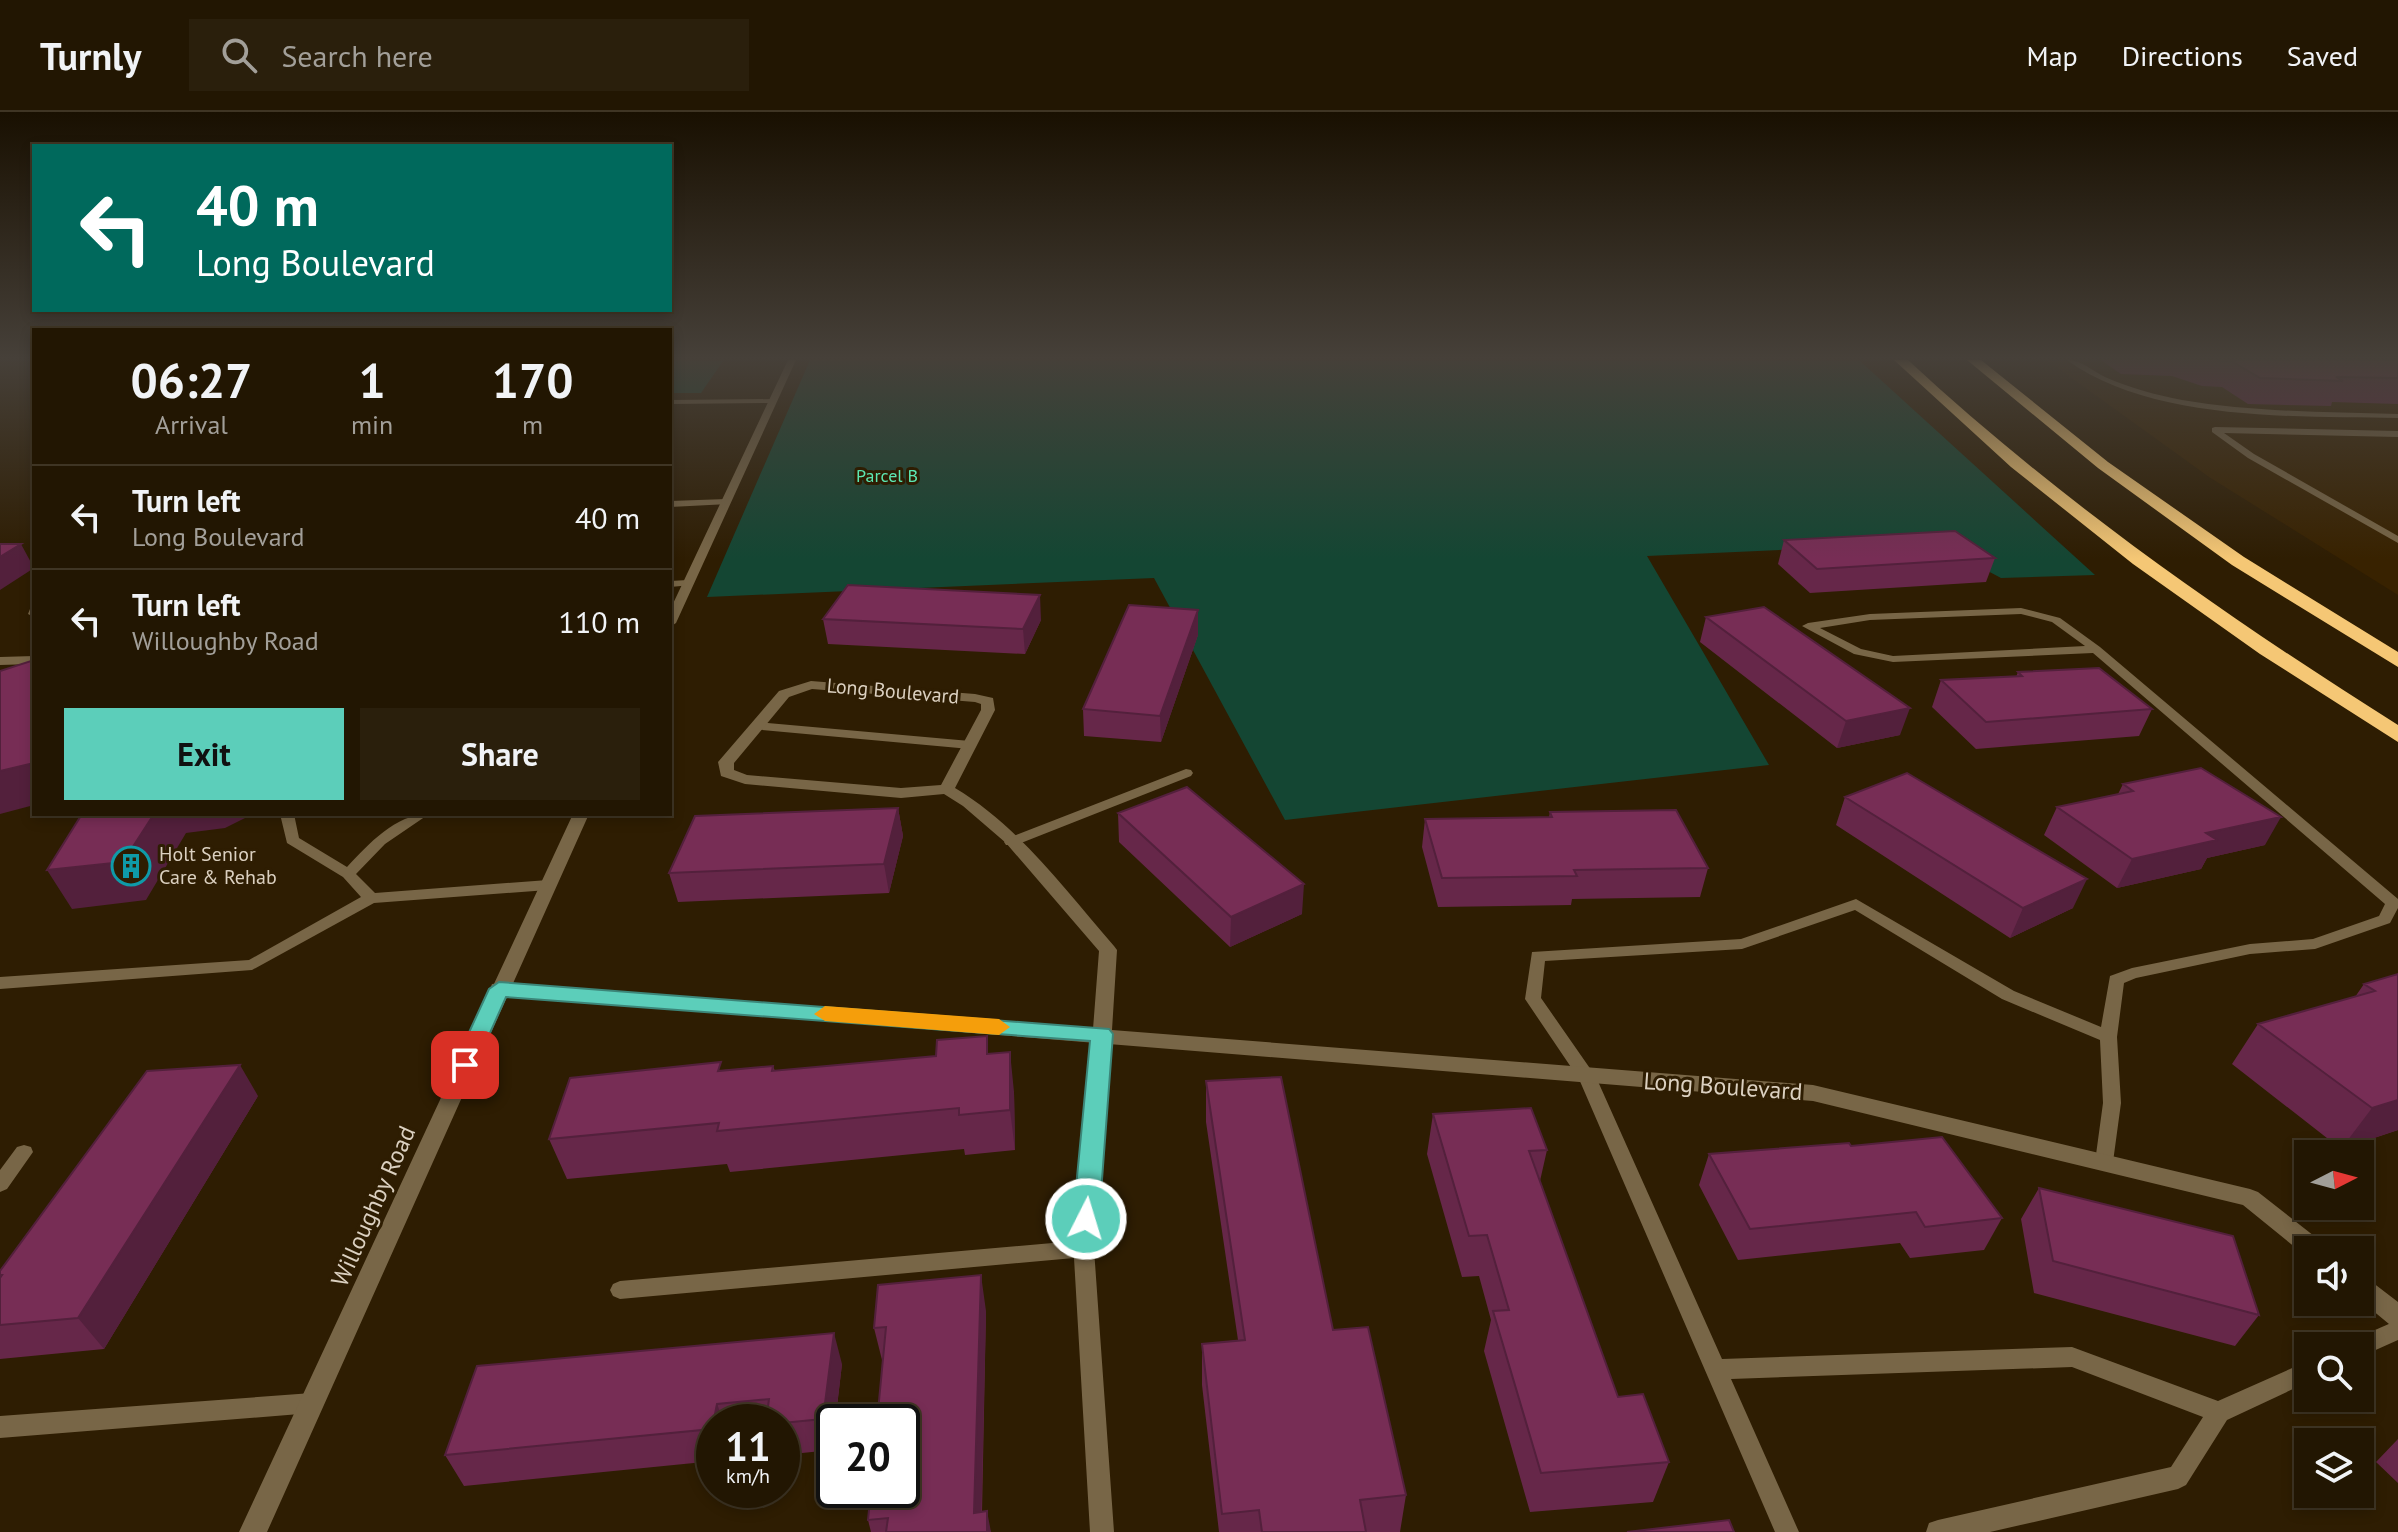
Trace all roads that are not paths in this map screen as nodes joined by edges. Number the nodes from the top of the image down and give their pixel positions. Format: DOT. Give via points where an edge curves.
graph roads {
  1 [pos="761,426"];
  2 [pos="1969,426"];
  3 [pos="2055,426"];
  4 [pos="2398,434"];
  5 [pos="726,502"];
  6 [pos="672,504"];
  7 [pos="2398,540"];
  8 [pos="688,583"];
  9 [pos="672,584"];
  10 [pos="674,606"];
  11 [pos="2096,649"];
  12 [pos="32,660"];
  13 [pos="0,661"];
  14 [pos="2398,661"];
  15 [pos="756,726"];
  16 [pos="2398,735"];
  17 [pos="970,745"];
  18 [pos="1186,773"];
  19 [pos="947,789"];
  20 [pos="287,816"];
  21 [pos="419,816"];
  22 [pos="580,816"];
  23 [pos="1011,842"];
  24 [pos="348,874"];
  25 [pos="548,885"];
  26 [pos="371,898"];
  27 [pos="0,983"];
  28 [pos="499,989"];
  29 [pos="1102,1034"];
  30 [pos="2108,1037"];
  31 [pos="1587,1077"];
  32 [pos="24,1152"];
  33 [pos="2104,1162"];
  34 [pos="0,1184"];
  35 [pos="2298,1236"];
  36 [pos="1084,1249"];
  37 [pos="620,1290"];
  38 [pos="2374,1297"];
  39 [pos="2398,1316"];
  40 [pos="2398,1330"];
  41 [pos="2374,1341"];
  42 [pos="1715,1369"];
  43 [pos="2294,1377"];
  44 [pos="312,1403"];
  45 [pos="2219,1412"];
  46 [pos="0,1427"];
  47 [pos="253,1532"];
  48 [pos="1102,1532"];
  49 [pos="1787,1532"];
  50 [pos="1938,1532"];
  1 -- 5 [label="street"];
  2 -- 16 [label="highway" via="2084,519 2299,672"];
  3 -- 14 [label="highway" via="2201,535"];
  4 -- 7 [label="lane" via="2215,430"];
  5 -- 6 [label="lane"];
  5 -- 8 [label="street"];
  8 -- 9 [label="lane"];
  8 -- 10 [label="street"];
  11 -- 11 [label="lane" via="2056,620 2021,611 1870,617 1808,626 1858,652 1893,659"];
  11 -- 30 [label="lane" via="2393,903 2385,919 2315,944 2250,949 2116,980"];
  12 -- 13 [label="lane"];
  15 -- 17 [label="lane"];
  15 -- 17 [label="street, Long Boulevard" via="784,694 811,685 988,701"];
  15 -- 19 [label="street, Long Boulevard" via="726,762 726,773 901,793"];
  17 -- 19 [label="street, Long Boulevard"];
  18 -- 23 [label="lane"];
  19 -- 23 [label="street" via="968,800"];
  20 -- 24 [label="lane" via="292,840"];
  21 -- 24 [label="lane" via="380,841"];
  22 -- 25 [label="street, Willoughby Road"];
  23 -- 29 [label="street" via="1108,950"];
  24 -- 26 [label="lane"];
  25 -- 26 [label="lane"];
  25 -- 28 [label="street, Willoughby Road"];
  26 -- 27 [label="lane" via="252,965"];
  28 -- 29 [label="street, Long Boulevard"];
  28 -- 44 [label="street, Willoughby Road"];
  29 -- 31 [label="street, Long Boulevard"];
  29 -- 36 [label="lane"];
  30 -- 31 [label="lane" via="2008,995 1856,904 1742,944 1538,956 1533,999"];
  30 -- 33 [label="lane" via="2112,1103"];
  31 -- 33 [label="street, Long Boulevard" via="1813,1093"];
  31 -- 42 [label="lane"];
  32 -- 34 [label="lane"];
  33 -- 35 [label="street, Long Boulevard" via="2250,1198"];
  36 -- 37 [label="lane"];
  36 -- 48 [label="lane"];
  38 -- 39 [label="street"];
  40 -- 41 [label="lane"];
  42 -- 45 [label="lane" via="2072,1357"];
  42 -- 49 [label="lane"];
  43 -- 45 [label="lane"];
  44 -- 46 [label="lane"];
  44 -- 47 [label="street, Willoughby Road"];
  45 -- 50 [label="lane" via="2178,1477"];
}
